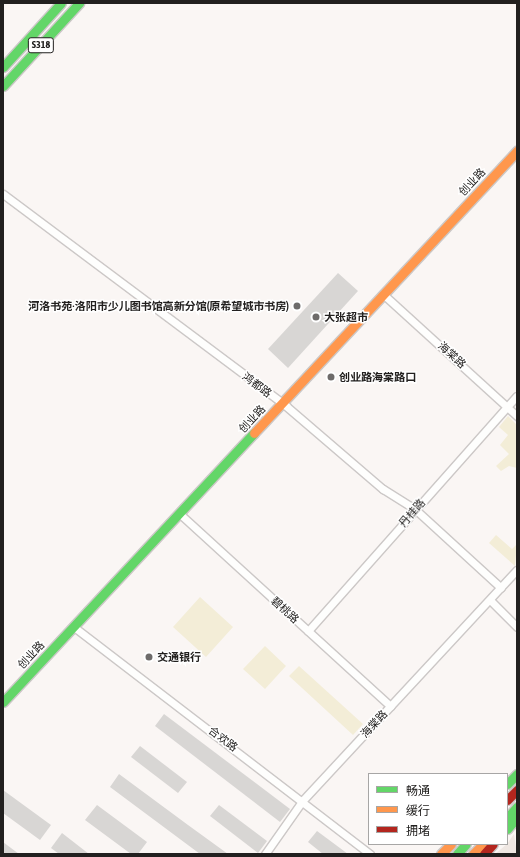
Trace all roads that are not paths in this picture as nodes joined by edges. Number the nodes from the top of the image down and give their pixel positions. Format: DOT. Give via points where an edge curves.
graph roads {
  1 [pos="61,3"];
  2 [pos="79,3"];
  3 [pos="3,67"];
  4 [pos="3,86"];
  5 [pos="517,151"];
  6 [pos="517,158"];
  7 [pos="3,194"];
  8 [pos="386,296"];
  9 [pos="517,396"];
  10 [pos="285,405"];
  11 [pos="508,405"];
  12 [pos="517,416"];
  13 [pos="416,510"];
  14 [pos="181,516"];
  15 [pos="517,570"];
  16 [pos="501,588"];
  17 [pos="490,600"];
  18 [pos="517,627"];
  19 [pos="76,628"];
  20 [pos="308,631"];
  21 [pos="3,702"];
  22 [pos="390,706"];
  23 [pos="3,709"];
  24 [pos="517,774"];
  25 [pos="508,783"];
  26 [pos="517,790"];
  27 [pos="508,799"];
  28 [pos="303,800"];
  29 [pos="517,807"];
  30 [pos="508,817"];
  31 [pos="517,818"];
  32 [pos="508,828"];
  33 [pos="449,845"];
  34 [pos="465,845"];
  35 [pos="482,845"];
  36 [pos="492,845"];
  37 [pos="265,854"];
  38 [pos="370,854"];
  39 [pos="441,854"];
  40 [pos="457,854"];
  41 [pos="473,854"];
  42 [pos="484,854"];
  1 -- 3 [label="street, S318"];
  2 -- 4 [label="street, S318"];
  5 -- 8 [label="street, 创业路"];
  6 -- 8 [label="street, 创业路"];
  7 -- 10 [label="street, 鸿都路"];
  8 -- 10 [label="street, 创业路"];
  8 -- 11 [label="street, 海棠路"];
  9 -- 11 [label="street, 丹桂路"];
  10 -- 13 [label="street, 鸿都路" via="382,489"];
  10 -- 14 [label="street, 创业路"];
  11 -- 12 [label="street, 海棠路"];
  11 -- 13 [label="street, 丹桂路"];
  13 -- 16 [label="street, 鸿都路"];
  13 -- 20 [label="street, 丹桂路"];
  14 -- 19 [label="street, 创业路"];
  14 -- 20 [label="street, 碧桃路"];
  15 -- 16 [label="street, 海棠路"];
  16 -- 17 [label="street, 海棠路"];
  17 -- 18 [label="street"];
  17 -- 22 [label="street, 海棠路"];
  19 -- 21 [label="street, 创业路"];
  19 -- 23 [label="street, 创业路"];
  19 -- 28 [label="street, 合欢路"];
  20 -- 22 [label="street, 碧桃路"];
  22 -- 28 [label="street, 海棠路"];
  24 -- 25 [label="street"];
  26 -- 27 [label="street"];
  28 -- 37 [label="street, 海棠路"];
  28 -- 38 [label="street, 合欢路"];
  29 -- 30 [label="street"];
  31 -- 32 [label="street"];
  33 -- 39 [label="street"];
  34 -- 40 [label="street"];
  35 -- 41 [label="street"];
  36 -- 42 [label="street"];
}
